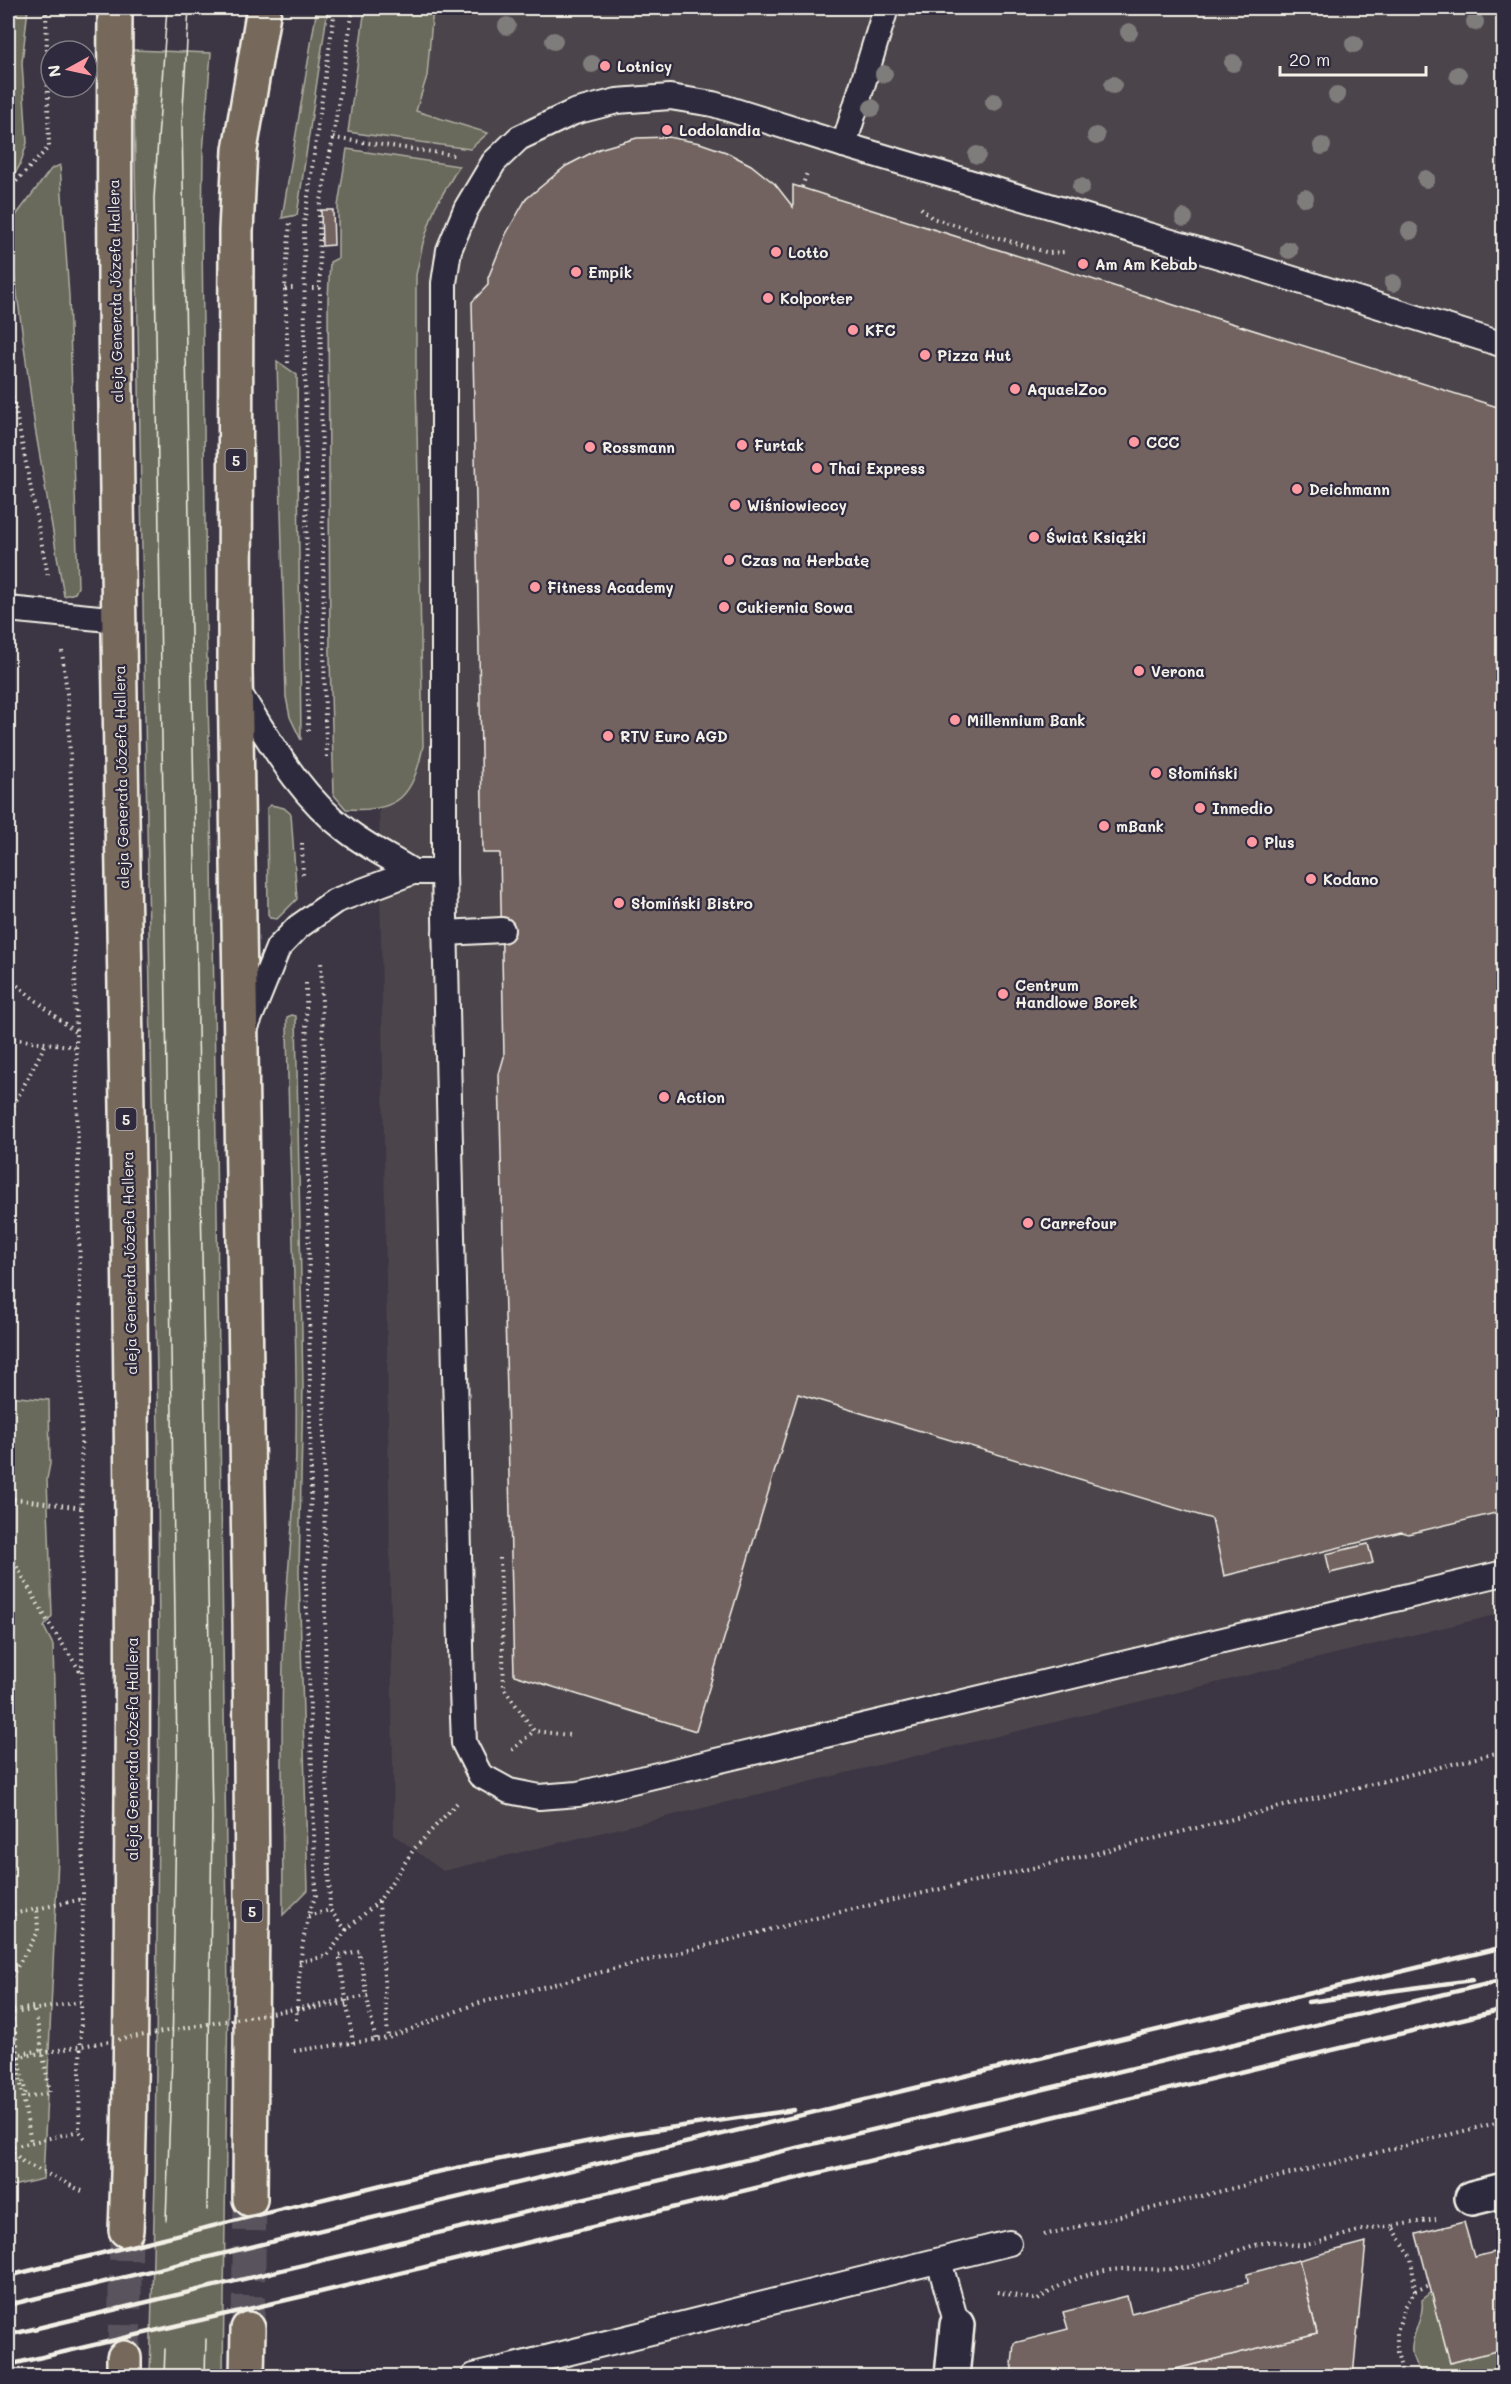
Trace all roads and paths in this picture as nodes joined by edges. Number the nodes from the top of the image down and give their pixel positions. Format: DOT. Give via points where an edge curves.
graph roads {
  1 [pos="46,8"];
  2 [pos="115,8"];
  3 [pos="264,8"];
  4 [pos="335,8"];
  5 [pos="353,8"];
  6 [pos="886,8"];
  7 [pos="333,138"];
  8 [pos="844,145"];
  9 [pos="456,156"];
  10 [pos="8,190"];
  11 [pos="290,221"];
  12 [pos="285,288"];
  13 [pos="297,288"];
  14 [pos="312,288"];
  15 [pos="320,288"];
  16 [pos="1503,345"];
  17 [pos="8,349"];
  18 [pos="288,363"];
  19 [pos="8,609"];
  20 [pos="58,614"];
  21 [pos="119,620"];
  22 [pos="236,688"];
  23 [pos="308,739"];
  24 [pos="330,818"];
  25 [pos="302,834"];
  26 [pos="413,872"];
  27 [pos="444,872"];
  28 [pos="304,880"];
  29 [pos="333,901"];
  30 [pos="502,930"];
  31 [pos="445,933"];
  32 [pos="306,975"];
  33 [pos="8,978"];
  34 [pos="76,1032"];
  35 [pos="8,1038"];
  36 [pos="46,1043"];
  37 [pos="240,1043"];
  38 [pos="76,1047"];
  39 [pos="8,1116"];
  40 [pos="8,1498"];
  41 [pos="81,1508"];
  42 [pos="8,1551"];
  43 [pos="500,1557"];
  44 [pos="1503,1573"];
  45 [pos="82,1675"];
  46 [pos="569,1735"];
  47 [pos="1503,1751"];
  48 [pos="457,1802"];
  49 [pos="83,1899"];
  50 [pos="379,1901"];
  51 [pos="37,1909"];
  52 [pos="330,1910"];
  53 [pos="8,1915"];
  54 [pos="307,1916"];
  55 [pos="346,1930"];
  56 [pos="299,1962"];
  57 [pos="8,1982"];
  58 [pos="368,1996"];
  59 [pos="80,2002"];
  60 [pos="347,2004"];
  61 [pos="8,2008"];
  62 [pos="8,2014"];
  63 [pos="388,2038"];
  64 [pos="42,2050"];
  65 [pos="294,2051"];
  66 [pos="17,2056"];
  67 [pos="1503,2121"];
  68 [pos="31,2143"];
  69 [pos="8,2148"];
  70 [pos="1503,2190"];
  71 [pos="87,2194"];
  72 [pos="1472,2198"];
  73 [pos="250,2199"];
  74 [pos="1392,2226"];
  75 [pos="126,2230"];
  76 [pos="1009,2243"];
  77 [pos="939,2261"];
  78 [pos="1430,2285"];
  79 [pos="1415,2290"];
  80 [pos="997,2292"];
  81 [pos="957,2325"];
  82 [pos="248,2329"];
  83 [pos="247,2376"];
  84 [pos="474,2376"];
  85 [pos="951,2376"];
  86 [pos="1404,2376"];
  1 -- 10 [label="path" via="49,147"];
  2 -- 21 [label="main road, aleja Generała Józefa Hallera / 5"];
  3 -- 22 [label="main road, 5" via="240,150 236,231"];
  4 -- 23 [label="path" via="304,224"];
  5 -- 7 [label="path"];
  6 -- 8 [label="lane"];
  7 -- 9 [label="path"];
  7 -- 15 [label="path" via="319,211"];
  8 -- 16 [label="lane"];
  8 -- 27 [label="lane" via="713,104 670,97 617,101 574,112 519,138 494,162 466,209 449,250 444,283"];
  11 -- 12 [label="path"];
  12 -- 13 [label="path"];
  12 -- 18 [label="path"];
  14 -- 15 [label="path"];
  15 -- 24 [label="path" via="325,721"];
  17 -- 20 [label="path" via="14,402"];
  19 -- 20 [label="lane"];
  20 -- 21 [label="lane"];
  20 -- 34 [label="path" via="68,702"];
  21 -- 75 [label="main road, aleja Generała Józefa Hallera / 5" via="133,1538"];
  22 -- 24 [label="lane" via="296,782"];
  22 -- 37 [label="main road, 5"];
  24 -- 26 [label="lane"];
  25 -- 28 [label="path"];
  26 -- 27 [label="lane"];
  26 -- 29 [label="lane"];
  27 -- 31 [label="lane"];
  29 -- 37 [label="lane" via="298,927 279,948"];
  29 -- 52 [label="path" via="331,931 321,946 327,1235 324,1438"];
  30 -- 31 [label="lane"];
  31 -- 44 [label="lane" via="464,1743 480,1775 509,1791 539,1797 578,1794"];
  32 -- 54 [label="path" via="311,1496 306,1584 316,1894"];
  33 -- 34 [label="path"];
  34 -- 38 [label="path"];
  35 -- 36 [label="path"];
  36 -- 38 [label="path"];
  36 -- 39 [label="path"];
  37 -- 73 [label="main road, 5" via="250,1647"];
  38 -- 41 [label="path"];
  40 -- 41 [label="path"];
  41 -- 45 [label="path"];
  42 -- 45 [label="path"];
  43 -- 46 [label="path" via="504,1688 534,1731"];
  45 -- 49 [label="path"];
  47 -- 63 [label="path" via="475,2004"];
  48 -- 50 [label="path" via="414,1850"];
  49 -- 51 [label="path"];
  49 -- 59 [label="path"];
  50 -- 55 [label="path"];
  50 -- 63 [label="path"];
  51 -- 53 [label="path"];
  51 -- 57 [label="path" via="38,1932"];
  52 -- 54 [label="path"];
  52 -- 55 [label="path"];
  54 -- 56 [label="path"];
  55 -- 56 [label="path" via="327,1956"];
  56 -- 60 [label="path" via="297,2010"];
  58 -- 60 [label="path, bridge" via="376,2042 354,2045"];
  58 -- 60 [label="path" via="359,1951 339,1955"];
  58 -- 66 [label="path, bridge"];
  59 -- 62 [label="path"];
  59 -- 68 [label="path" via="79,2131"];
  61 -- 62 [label="path"];
  62 -- 66 [label="path"];
  63 -- 65 [label="path"];
  64 -- 66 [label="path"];
  64 -- 66 [label="path" via="50,2093 26,2097"];
  64 -- 66 [label="path, bridge" via="33,2007 11,2011"];
  66 -- 68 [label="path"];
  67 -- 76 [label="path"];
  68 -- 69 [label="path"];
  69 -- 71 [label="path" via="23,2162"];
  70 -- 72 [label="street"];
  72 -- 74 [label="path" via="1455,2216"];
  74 -- 79 [label="path" via="1411,2257"];
  74 -- 80 [label="path" via="1376,2226 1301,2246 1267,2242 1178,2269 1096,2273 1061,2285 1038,2300"];
  76 -- 77 [label="lane"];
  77 -- 81 [label="lane"];
  77 -- 84 [label="lane"];
  78 -- 79 [label="path"];
  79 -- 86 [label="path" via="1396,2331"];
  81 -- 85 [label="street"];
  82 -- 83 [label="main road"];
}
